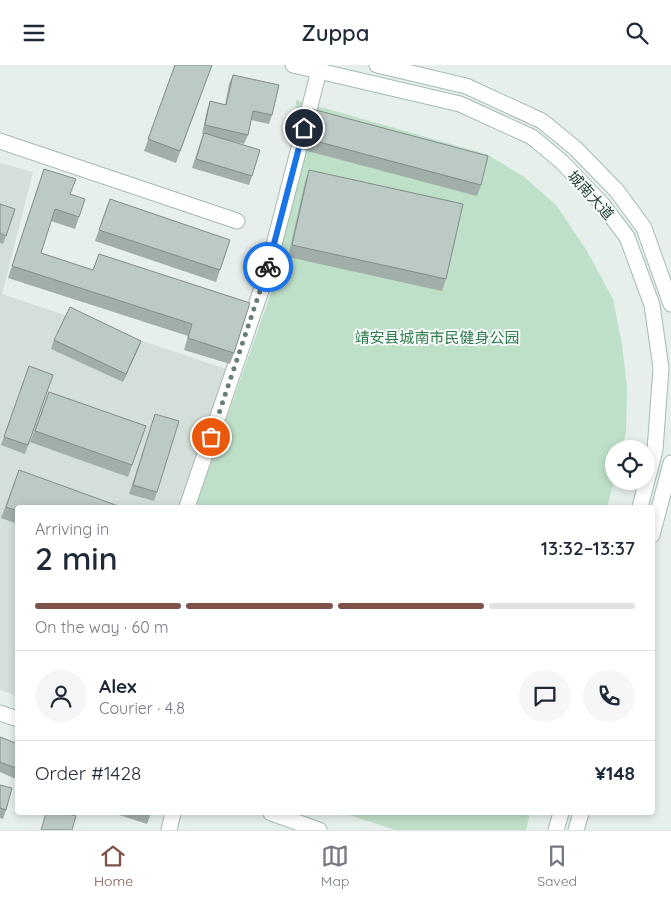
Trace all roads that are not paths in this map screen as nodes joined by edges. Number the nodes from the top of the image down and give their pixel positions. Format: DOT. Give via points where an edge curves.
graph roads {
  1 [pos="293,65"];
  2 [pos="377,65"];
  3 [pos="319,71"];
  4 [pos="0,141"];
  5 [pos="238,221"];
  6 [pos="671,304"];
  7 [pos="671,463"];
  8 [pos="188,505"];
  9 [pos="641,505"];
  10 [pos="655,524"];
  11 [pos="0,713"];
  12 [pos="15,718"];
  13 [pos="173,815"];
  14 [pos="276,815"];
  15 [pos="560,815"];
  16 [pos="580,815"];
  17 [pos="169,830"];
  18 [pos="319,830"];
  19 [pos="556,830"];
  20 [pos="576,830"];
  1 -- 3 [label="main road, 城南大道"];
  2 -- 6 [label="main road, 城南大道" via="466,86 542,121 575,148 617,191 644,228"];
  3 -- 8 [label="main road" via="265,279"];
  3 -- 9 [label="main road, 城南大道" via="460,104 532,137 562,162 602,204 627,237 652,305 661,368 655,450"];
  4 -- 5 [label="main road"];
  7 -- 10 [label="main road"];
  11 -- 12 [label="main road"];
  13 -- 17 [label="main road"];
  14 -- 18 [label="main road"];
  15 -- 19 [label="main road"];
  16 -- 20 [label="main road"];
}
